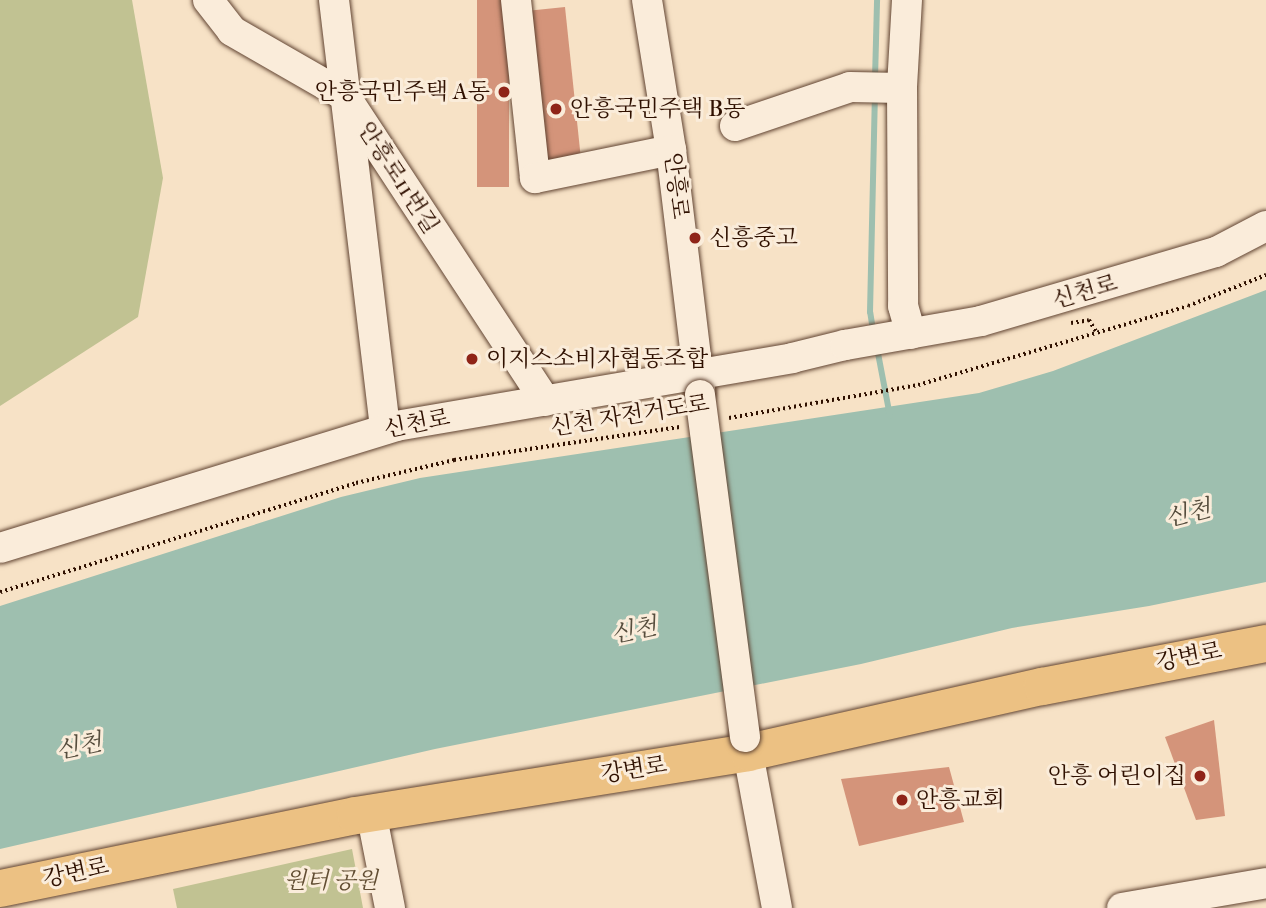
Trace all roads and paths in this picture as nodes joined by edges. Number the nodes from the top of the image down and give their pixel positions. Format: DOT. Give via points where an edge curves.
graph roads {
  1 [pos="208,0"];
  2 [pos="334,0"];
  3 [pos="516,0"];
  4 [pos="907,0"];
  5 [pos="653,6"];
  6 [pos="884,87"];
  7 [pos="345,96"];
  8 [pos="735,126"];
  9 [pos="671,150"];
  10 [pos="1266,226"];
  11 [pos="1266,275"];
  12 [pos="904,335"];
  13 [pos="700,383"];
  14 [pos="545,401"];
  15 [pos="728,418"];
  16 [pos="688,425"];
  17 [pos="385,429"];
  18 [pos="0,548"];
  19 [pos="0,592"];
  20 [pos="1266,643"];
  21 [pos="747,744"];
  22 [pos="371,812"];
  23 [pos="1266,883"];
  24 [pos="0,888"];
  25 [pos="390,908"];
  26 [pos="777,908"];
  27 [pos="1122,908"];
  1 -- 7 [label="street, 안흥로11번길" via="232,31"];
  2 -- 7 [label="street"];
  3 -- 9 [label="street" via="535,178"];
  4 -- 6 [label="street"];
  5 -- 9 [label="street, 안흥로"];
  6 -- 8 [label="street" via="850,88"];
  6 -- 12 [label="street"];
  7 -- 14 [label="street, 안흥로11번길"];
  7 -- 17 [label="street"];
  9 -- 13 [label="street, 안흥로"];
  10 -- 12 [label="street, 신천로" via="1216,252 1090,292 981,321"];
  11 -- 15 [label="path, 신천 자전거도로" via="1188,306 918,385"];
  12 -- 13 [label="street, 신천로" via="845,345"];
  13 -- 14 [label="street, 신천로"];
  13 -- 21 [label="street, 안흥로, bridge"];
  14 -- 17 [label="street, 신천로"];
  16 -- 19 [label="path, 신천 자전거도로" via="454,460 355,484"];
  17 -- 18 [label="street, 신천로"];
  20 -- 21 [label="main road, 강변로"];
  21 -- 22 [label="main road, 강변로"];
  21 -- 26 [label="street, 안흥로"];
  22 -- 24 [label="main road, 강변로"];
  22 -- 25 [label="street"];
  23 -- 27 [label="street"];
}
